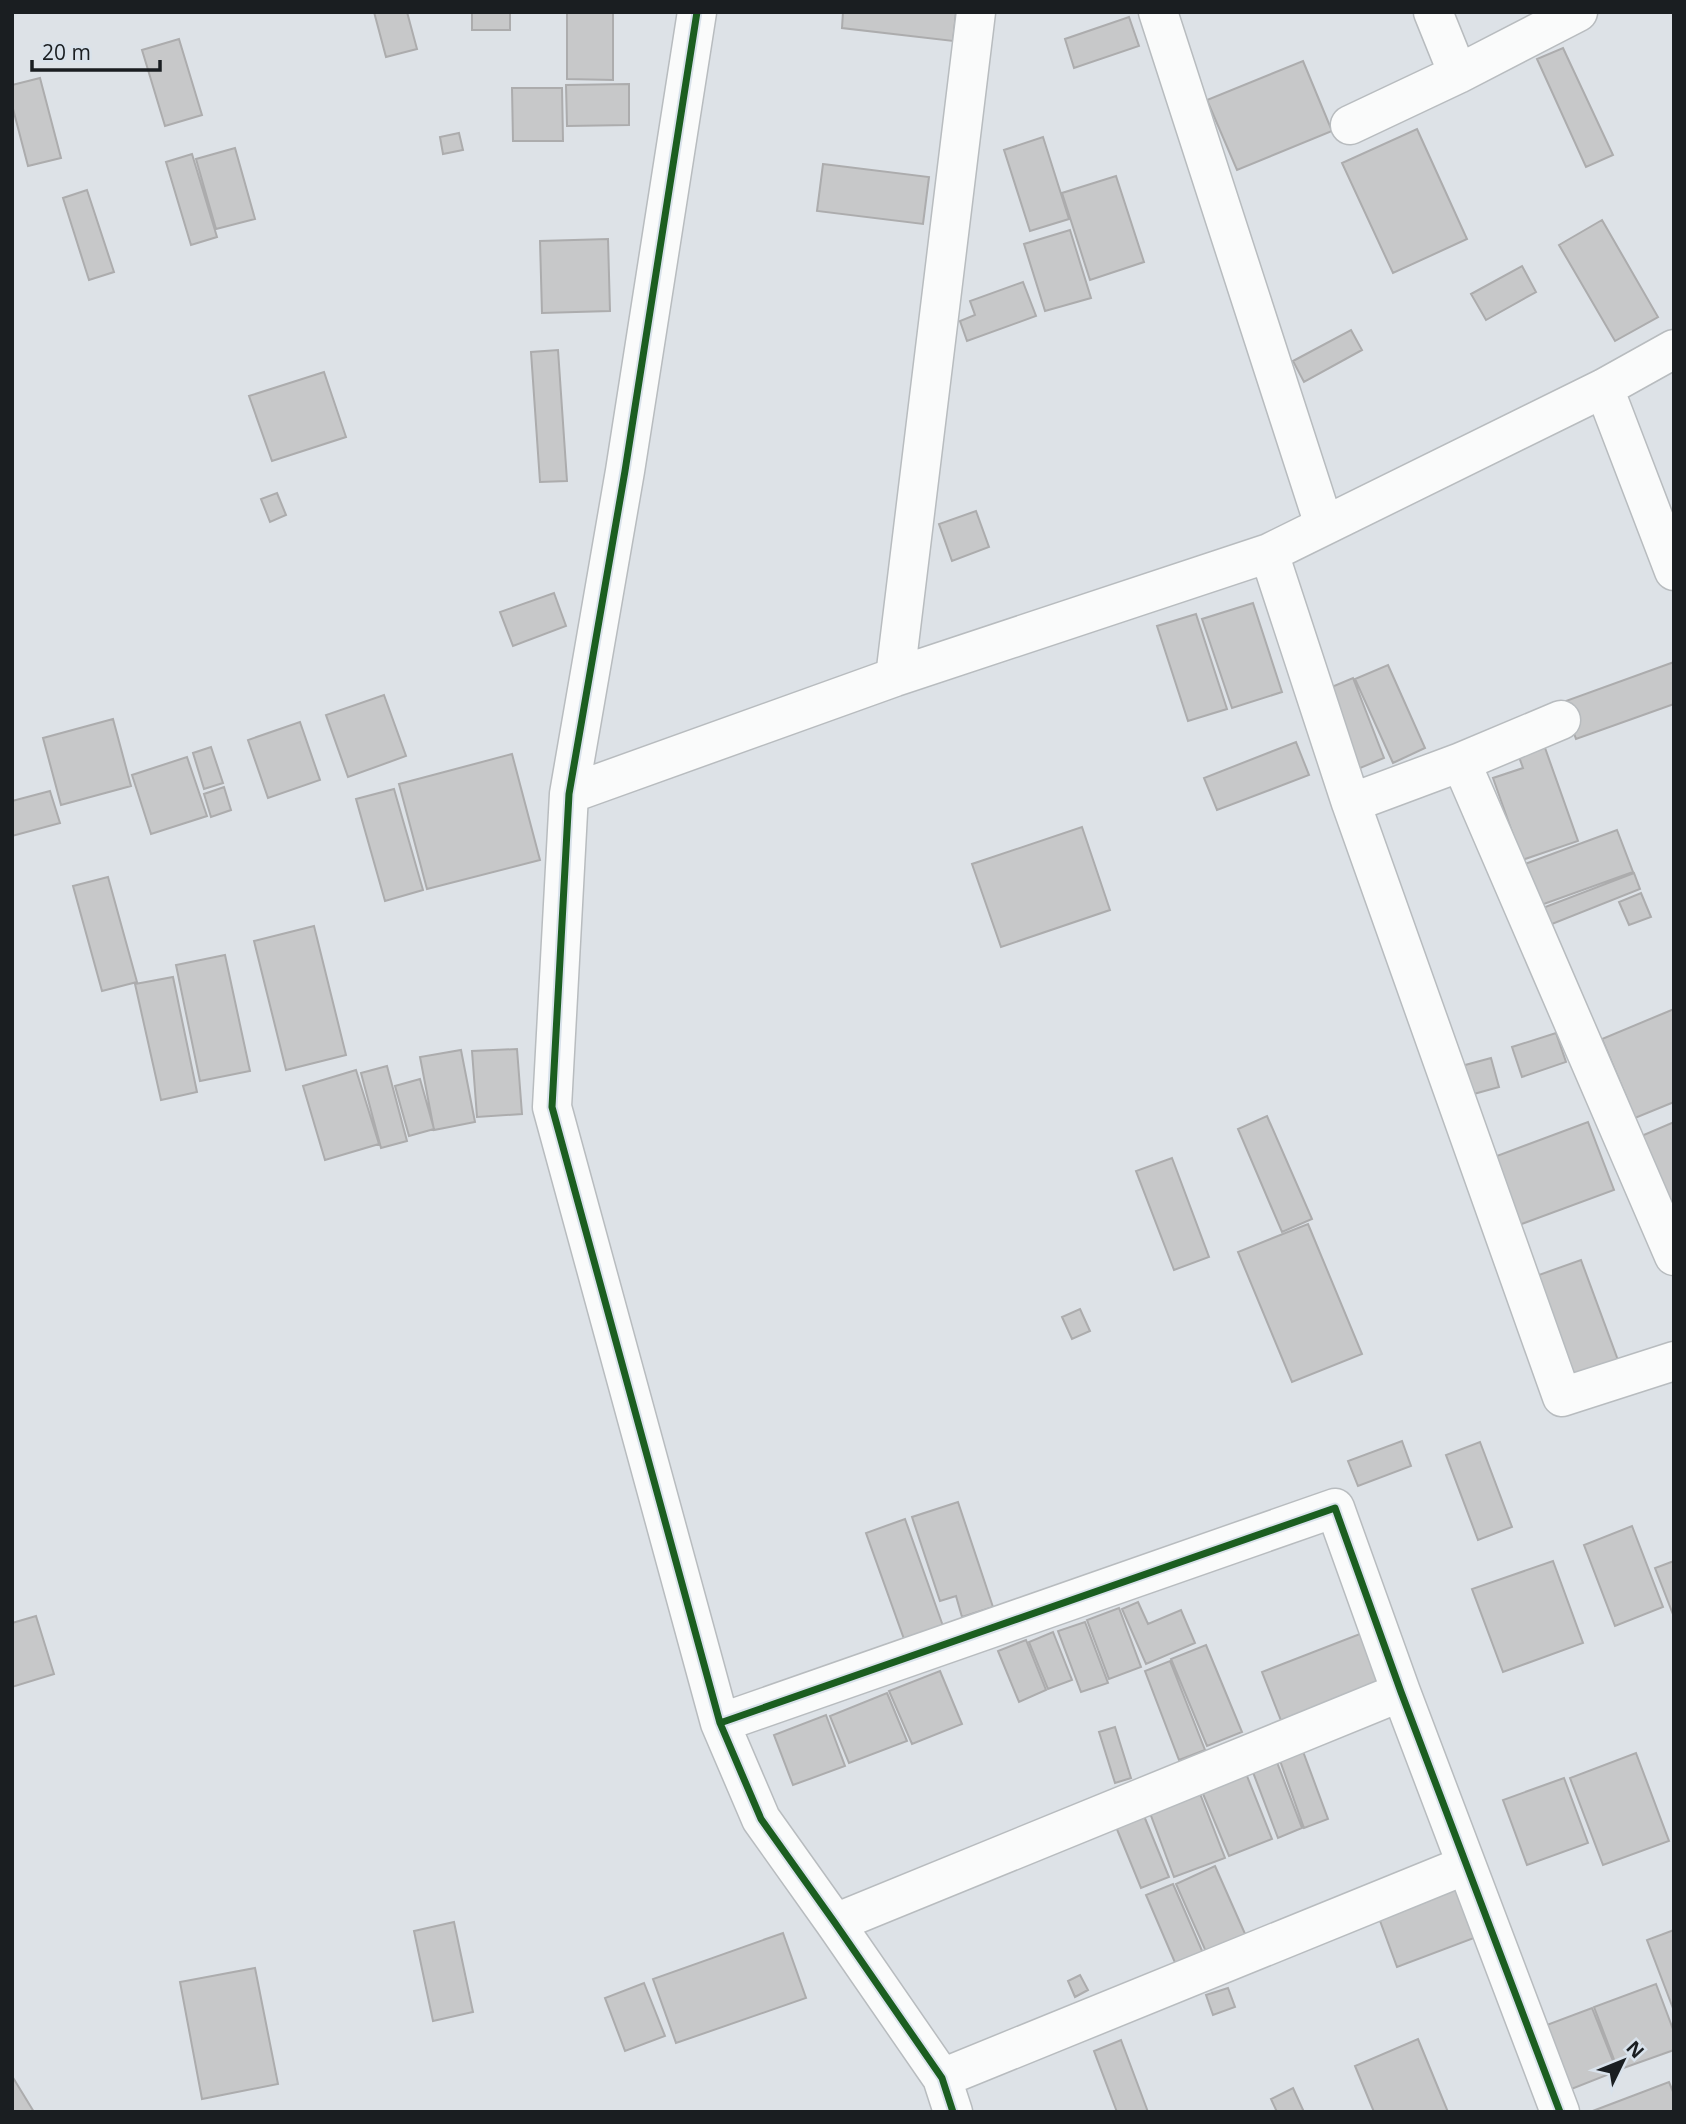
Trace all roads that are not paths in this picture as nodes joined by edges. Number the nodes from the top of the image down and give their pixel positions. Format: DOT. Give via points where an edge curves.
graph roads {
  1 [pos="697,12"];
  2 [pos="976,12"];
  3 [pos="1158,12"];
  4 [pos="1433,12"];
  5 [pos="1578,12"];
  6 [pos="1458,74"];
  7 [pos="1350,125"];
  8 [pos="1674,349"];
  9 [pos="1604,388"];
  10 [pos="1325,525"];
  11 [pos="1269,553"];
  12 [pos="1674,570"];
  13 [pos="895,677"];
  14 [pos="1561,720"];
  15 [pos="1461,762"];
  16 [pos="569,794"];
  17 [pos="1351,803"];
  18 [pos="1674,1256"];
  19 [pos="1674,1361"];
  20 [pos="1401,1692"];
  21 [pos="720,1723"];
  22 [pos="1466,1865"];
  23 [pos="835,1923"];
  24 [pos="948,2095"];
  25 [pos="1560,2112"];
  1 -- 16 [label="street" via="628,458"];
  2 -- 13 [label="street"];
  3 -- 10 [label="street"];
  4 -- 6 [label="street"];
  5 -- 6 [label="street"];
  6 -- 7 [label="street"];
  8 -- 9 [label="street"];
  9 -- 10 [label="street"];
  9 -- 12 [label="street"];
  10 -- 11 [label="street"];
  11 -- 13 [label="street"];
  11 -- 17 [label="street"];
  13 -- 16 [label="street"];
  14 -- 15 [label="street"];
  15 -- 17 [label="street"];
  15 -- 18 [label="street"];
  16 -- 21 [label="street" via="552,1107"];
  17 -- 19 [label="street" via="1562,1397"];
  20 -- 21 [label="street" via="1335,1508"];
  20 -- 22 [label="street"];
  20 -- 23 [label="street"];
  21 -- 23 [label="street" via="761,1819"];
  22 -- 24 [label="street"];
  22 -- 25 [label="street"];
  23 -- 24 [label="street"];
}
